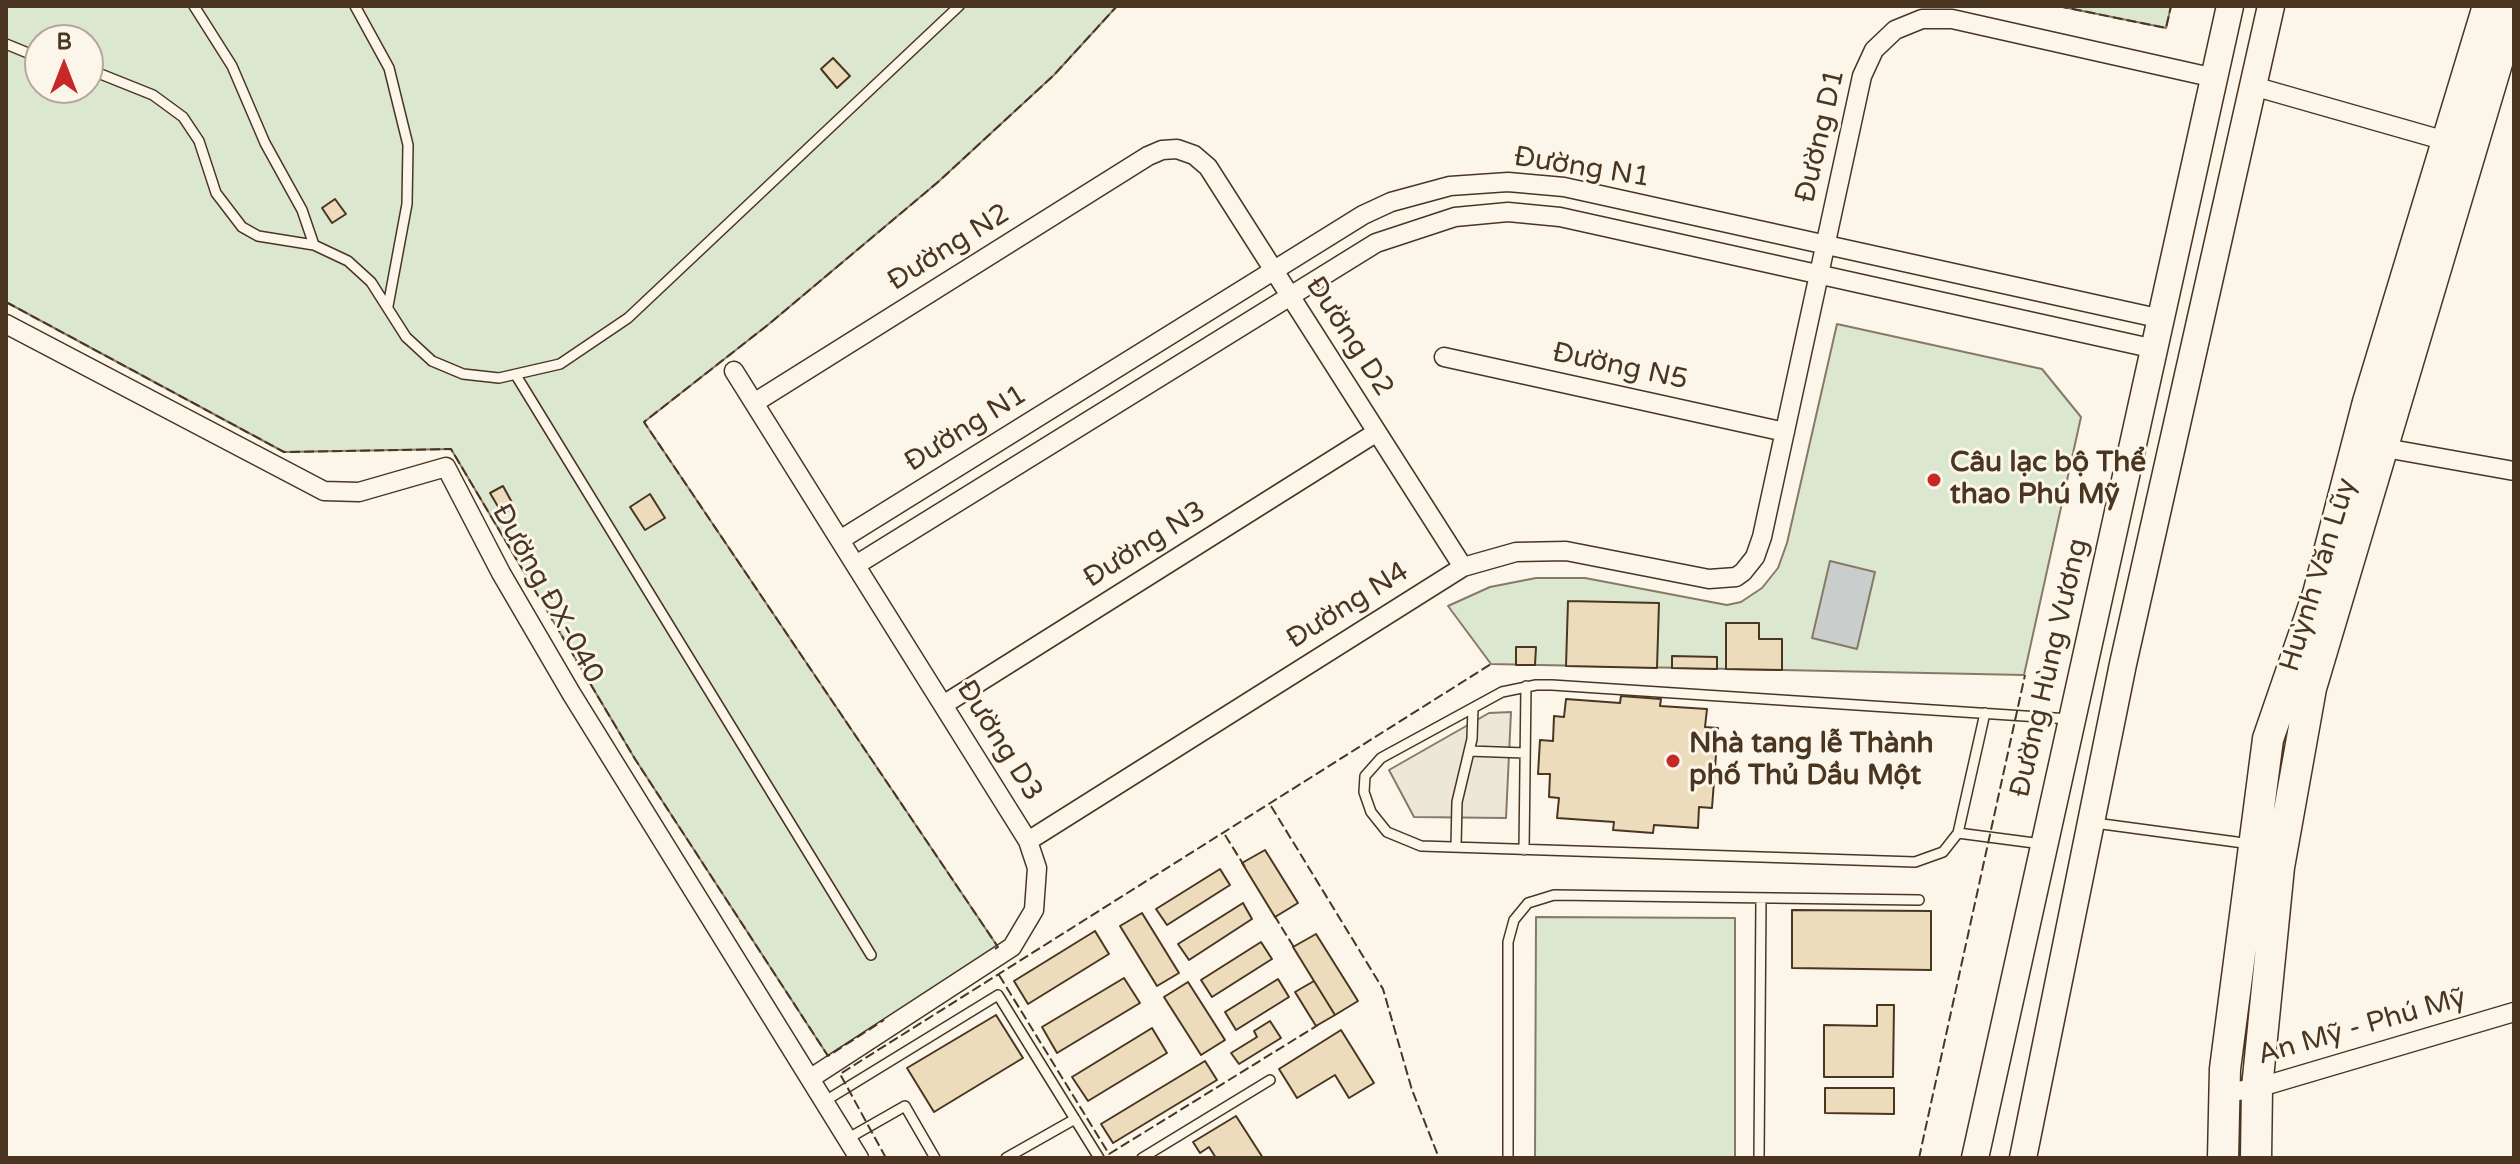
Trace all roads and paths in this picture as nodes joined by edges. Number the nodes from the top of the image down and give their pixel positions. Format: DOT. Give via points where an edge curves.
graph roads {
  1 [pos="194,6"];
  2 [pos="355,6"];
  3 [pos="959,6"];
  4 [pos="2230,6"];
  5 [pos="2271,6"];
  6 [pos="2488,6"];
  7 [pos="2514,6"];
  8 [pos="104,75"];
  9 [pos="2215,78"];
  10 [pos="2253,86"];
  11 [pos="2446,141"];
  12 [pos="1177,149"];
  13 [pos="314,245"];
  14 [pos="1825,245"];
  15 [pos="1274,271"];
  16 [pos="1819,274"];
  17 [pos="1291,297"];
  18 [pos="388,306"];
  19 [pos="2162,319"];
  20 [pos="6,324"];
  21 [pos="2155,349"];
  22 [pos="1444,357"];
  23 [pos="734,371"];
  24 [pos="517,377"];
  25 [pos="754,403"];
  26 [pos="1377,432"];
  27 [pos="1785,432"];
  28 [pos="2385,448"];
  29 [pos="2514,471"];
  30 [pos="840,540"];
  31 [pos="856,565"];
  32 [pos="1463,567"];
  33 [pos="1736,577"];
  34 [pos="1526,686"];
  35 [pos="943,705"];
  36 [pos="1473,708"];
  37 [pos="1985,713"];
  38 [pos="2070,719"];
  39 [pos="1469,751"];
  40 [pos="1525,753"];
  41 [pos="2091,822"];
  42 [pos="1958,833"];
  43 [pos="1028,841"];
  44 [pos="2043,844"];
  45 [pos="2254,845"];
  46 [pos="1456,847"];
  47 [pos="1524,850"];
  48 [pos="2086,850"];
  49 [pos="1761,898"];
  50 [pos="1919,900"];
  51 [pos="871,955"];
  52 [pos="2514,1012"];
  53 [pos="811,1078"];
  54 [pos="1270,1080"];
  55 [pos="2257,1088"];
  56 [pos="2225,1093"];
  57 [pos="825,1101"];
  58 [pos="1075,1119"];
  59 [pos="847,1139"];
  60 [pos="859,1158"];
  61 [pos="935,1158"];
  62 [pos="1006,1158"];
  63 [pos="1099,1158"];
  64 [pos="1142,1158"];
  65 [pos="1508,1158"];
  66 [pos="1759,1158"];
  67 [pos="1975,1158"];
  68 [pos="2023,1158"];
  69 [pos="2223,1158"];
  70 [pos="2256,1158"];
  1 -- 13 [label="lane" via="232,66"];
  2 -- 18 [label="lane" via="389,68 408,145 407,204"];
  3 -- 24 [label="lane" via="628,318 579,354"];
  4 -- 9 [label="main road, Đường Hùng Vương"];
  5 -- 10 [label="main road"];
  6 -- 11 [label="main road, Huỳnh Văn Lũy"];
  7 -- 28 [label="main road, Huỳnh Văn Lũy"];
  8 -- 13 [label="lane" via="143,90 183,117 199,141 216,193 242,227 258,236"];
  9 -- 10 [label="main road"];
  9 -- 14 [label="street, Đường D1" via="1952,19 1908,23 1884,39 1866,62"];
  9 -- 19 [label="main road, Đường Hùng Vương"];
  10 -- 11 [label="street"];
  10 -- 41 [label="main road"];
  11 -- 45 [label="main road, Huỳnh Văn Lũy" via="2368,402 2318,594 2268,739"];
  12 -- 15 [label="street, Đường D2" via="1208,167"];
  12 -- 25 [label="street, Đường N2" via="1148,156"];
  13 -- 18 [label="lane" via="360,271"];
  14 -- 15 [label="street, Đường N1" via="1564,187 1480,183 1391,202"];
  14 -- 16 [label="street, Đường D1"];
  14 -- 19 [label="street, Đường N1"];
  15 -- 17 [label="street, Đường D2"];
  15 -- 30 [label="street, Đường N1"];
  16 -- 17 [label="street, Đường N1" via="1560,217 1508,212 1455,217 1404,232 1376,243"];
  16 -- 21 [label="street, Đường N1"];
  16 -- 27 [label="street, Đường D1"];
  17 -- 26 [label="street, Đường D2"];
  17 -- 31 [label="street, Đường N1"];
  18 -- 24 [label="lane" via="418,350 447,369 481,378"];
  19 -- 21 [label="main road, Đường Hùng Vương"];
  20 -- 53 [label="street, Đường ĐX-040" via="324,491 359,492 446,467 571,693"];
  21 -- 38 [label="main road, Đường Hùng Vương"];
  22 -- 27 [label="street, Đường N5"];
  23 -- 25 [label="street, Đường D3"];
  24 -- 51 [label="lane"];
  25 -- 30 [label="street, Đường D3"];
  26 -- 32 [label="street, Đường D2"];
  26 -- 35 [label="street, Đường N3"];
  27 -- 33 [label="street, Đường D1" via="1760,548"];
  28 -- 29 [label="street"];
  28 -- 55 [label="main road, Huỳnh Văn Lũy" via="2311,688 2279,867"];
  30 -- 31 [label="street, Đường D3"];
  31 -- 35 [label="street, Đường D3"];
  32 -- 33 [label="street, Đường N4" via="1516,552 1566,551 1709,579"];
  32 -- 43 [label="street, Đường N4"];
  34 -- 36 [label="lane"];
  34 -- 37 [label="lane"];
  34 -- 40 [label="lane"];
  35 -- 43 [label="street, Đường D3"];
  36 -- 39 [label="lane"];
  36 -- 46 [label="lane" via="1374,762 1364,784 1371,812 1387,832 1409,844"];
  37 -- 38 [label="lane"];
  37 -- 42 [label="lane"];
  38 -- 44 [label="main road, Đường Hùng Vương"];
  39 -- 40 [label="lane"];
  39 -- 46 [label="lane" via="1457,802"];
  40 -- 47 [label="lane"];
  41 -- 45 [label="lane"];
  41 -- 48 [label="main road"];
  42 -- 44 [label="lane"];
  42 -- 47 [label="lane" via="1943,852 1915,862"];
  43 -- 53 [label="street, Đường D3" via="1038,882 1034,910 1019,941"];
  44 -- 48 [label="main road"];
  44 -- 67 [label="main road, Đường Hùng Vương"];
  45 -- 56 [label="main road, Huỳnh Văn Lũy"];
  46 -- 47 [label="lane"];
  48 -- 68 [label="main road"];
  49 -- 50 [label="lane"];
  49 -- 65 [label="lane" via="1554,895 1539,897 1519,911 1508,942"];
  49 -- 66 [label="lane"];
  52 -- 55 [label="street, An Mỹ - Phú Mỹ"];
  53 -- 57 [label="street, Đường ĐX-040"];
  54 -- 64 [label="lane"];
  55 -- 56 [label="street, An Mỹ - Phú Mỹ"];
  55 -- 70 [label="main road, Huỳnh Văn Lũy"];
  56 -- 69 [label="main road, Huỳnh Văn Lũy"];
  57 -- 58 [label="lane" via="998,995"];
  57 -- 59 [label="street, Đường ĐX-040"];
  58 -- 62 [label="lane"];
  58 -- 63 [label="lane"];
  59 -- 60 [label="street, Đường ĐX-040"];
  59 -- 61 [label="lane" via="905,1106"];
}
